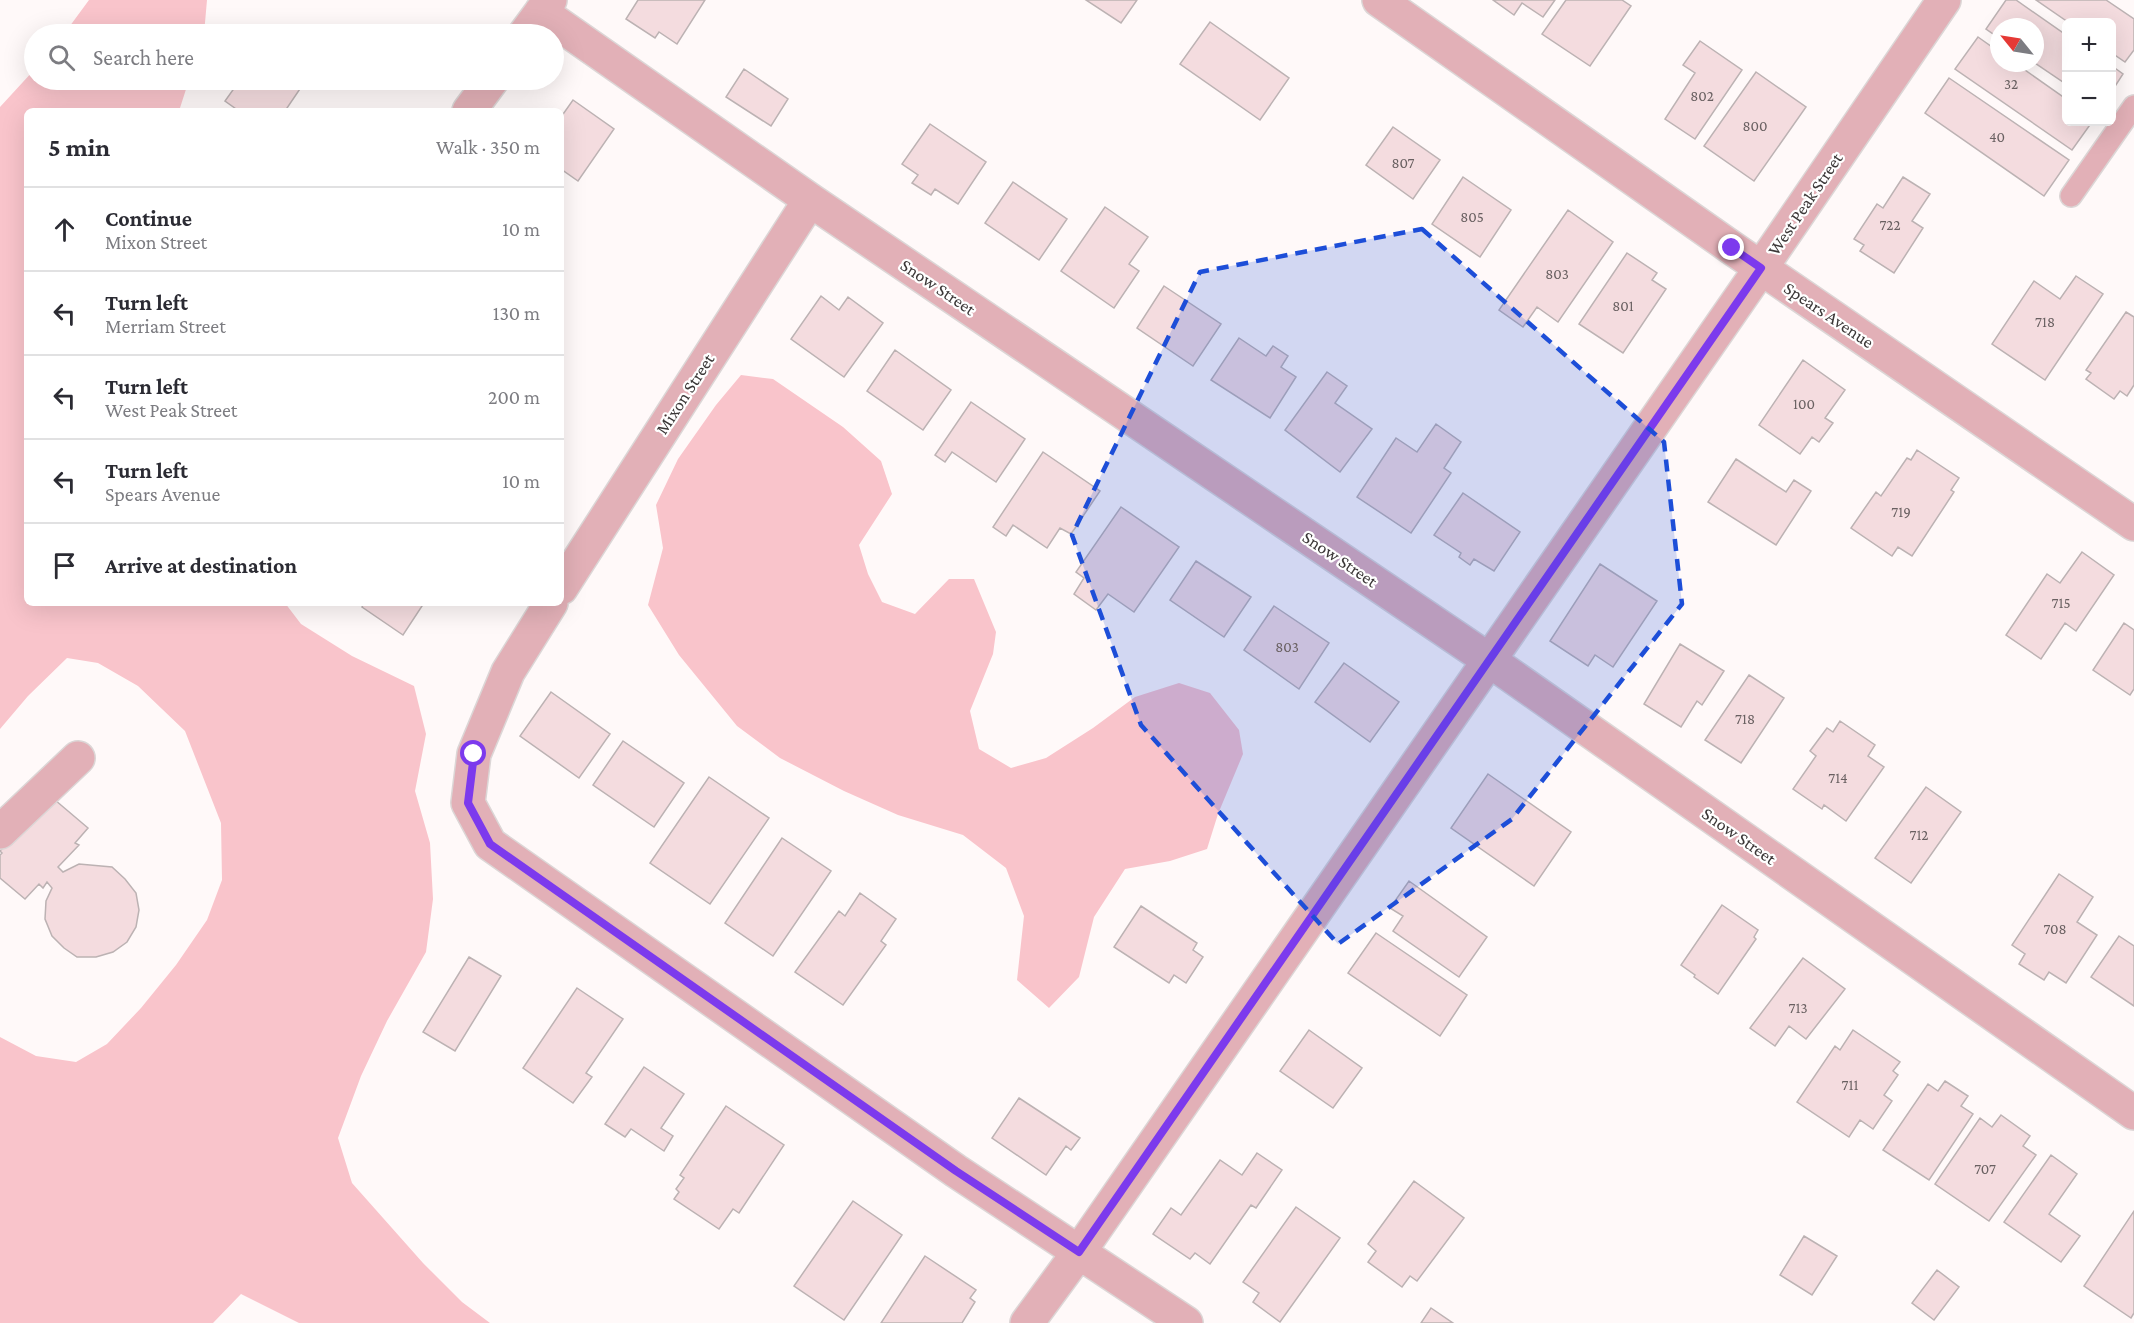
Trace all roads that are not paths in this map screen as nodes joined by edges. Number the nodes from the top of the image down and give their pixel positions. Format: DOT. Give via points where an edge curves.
graph roads {
  1 [pos="1379,0"];
  2 [pos="1944,0"];
  3 [pos="564,33"];
  4 [pos="485,90"];
  5 [pos="2134,106"];
  6 [pos="471,108"];
  7 [pos="2071,196"];
  8 [pos="810,200"];
  9 [pos="1761,268"];
  10 [pos="2134,524"];
  11 [pos="564,583"];
  12 [pos="550,606"];
  13 [pos="1489,660"];
  14 [pos="78,758"];
  15 [pos="0,832"];
  16 [pos="2134,1113"];
  17 [pos="1079,1252"];
  18 [pos="1027,1323"];
  19 [pos="1186,1323"];
  1 -- 9 [label="street, Spears Avenue"];
  2 -- 9 [label="street, West Peak Street"];
  3 -- 8 [label="street, Snow Street"];
  4 -- 6 [label="street"];
  5 -- 7 [label="lane"];
  8 -- 11 [label="street, Mixon Street"];
  8 -- 13 [label="street, Snow Street"];
  9 -- 10 [label="street, Spears Avenue"];
  9 -- 13 [label="street, West Peak Street"];
  12 -- 17 [label="street" via="508,672 474,754 468,803 490,844 956,1171"];
  13 -- 16 [label="street, Snow Street"];
  13 -- 17 [label="street, West Peak Street"];
  14 -- 15 [label="street"];
  17 -- 18 [label="street, West Peak Street"];
  17 -- 19 [label="street"];
}
